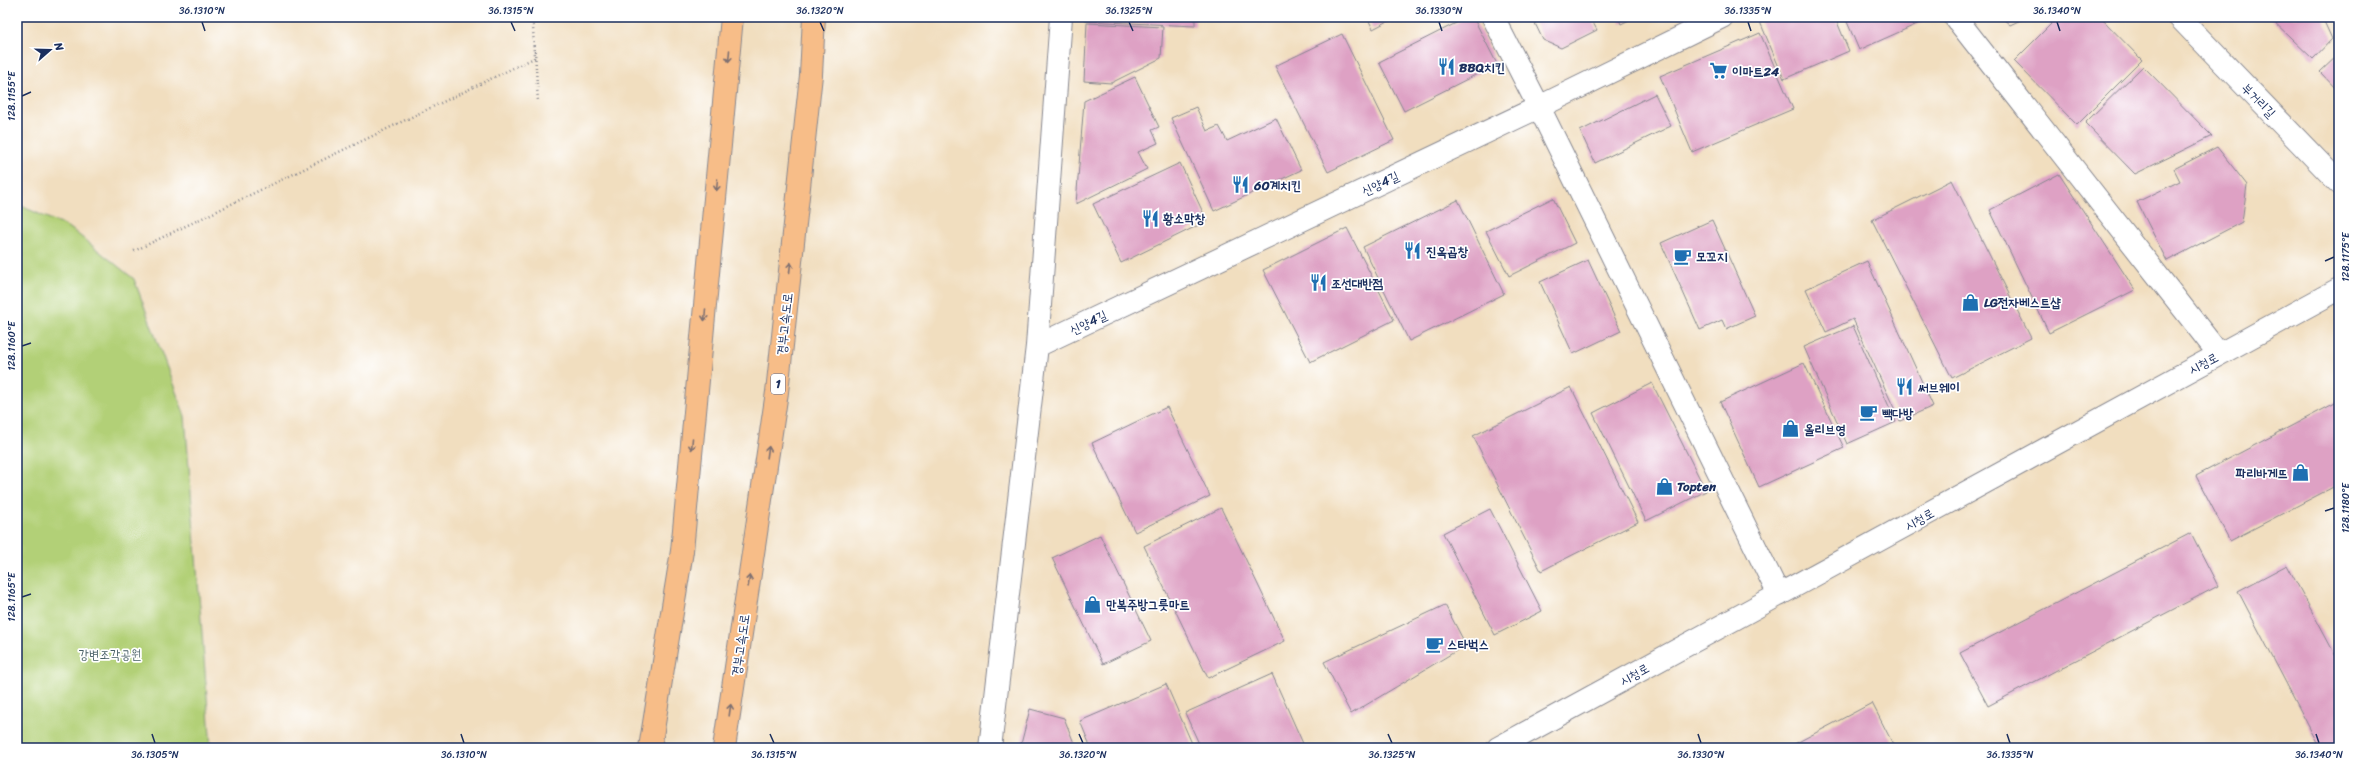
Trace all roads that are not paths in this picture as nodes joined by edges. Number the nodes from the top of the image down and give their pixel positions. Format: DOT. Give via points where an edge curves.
graph roads {
  1 [pos="732,17"];
  2 [pos="814,17"];
  3 [pos="1061,17"];
  4 [pos="1493,17"];
  5 [pos="1722,17"];
  6 [pos="1955,17"];
  7 [pos="2179,17"];
  8 [pos="1539,107"];
  9 [pos="2339,183"];
  10 [pos="2339,289"];
  11 [pos="1037,346"];
  12 [pos="2219,354"];
  13 [pos="1780,595"];
  14 [pos="650,748"];
  15 [pos="724,748"];
  16 [pos="990,748"];
  17 [pos="1498,748"];
  1 -- 14 [label="highway, one-way" via="682,551"];
  15 -- 2 [label="highway, 경부고속도로 / 1, one-way" via="777,392 811,75"];
  3 -- 11 [label="street"];
  4 -- 8 [label="street"];
  5 -- 8 [label="street, 신양4길"];
  6 -- 12 [label="street"];
  7 -- 9 [label="street, 부거리길"];
  8 -- 11 [label="street, 신양4길"];
  8 -- 13 [label="street"];
  10 -- 12 [label="street, 시청로"];
  11 -- 16 [label="street"];
  12 -- 13 [label="street, 시청로"];
  13 -- 17 [label="street, 시청로"];
}
